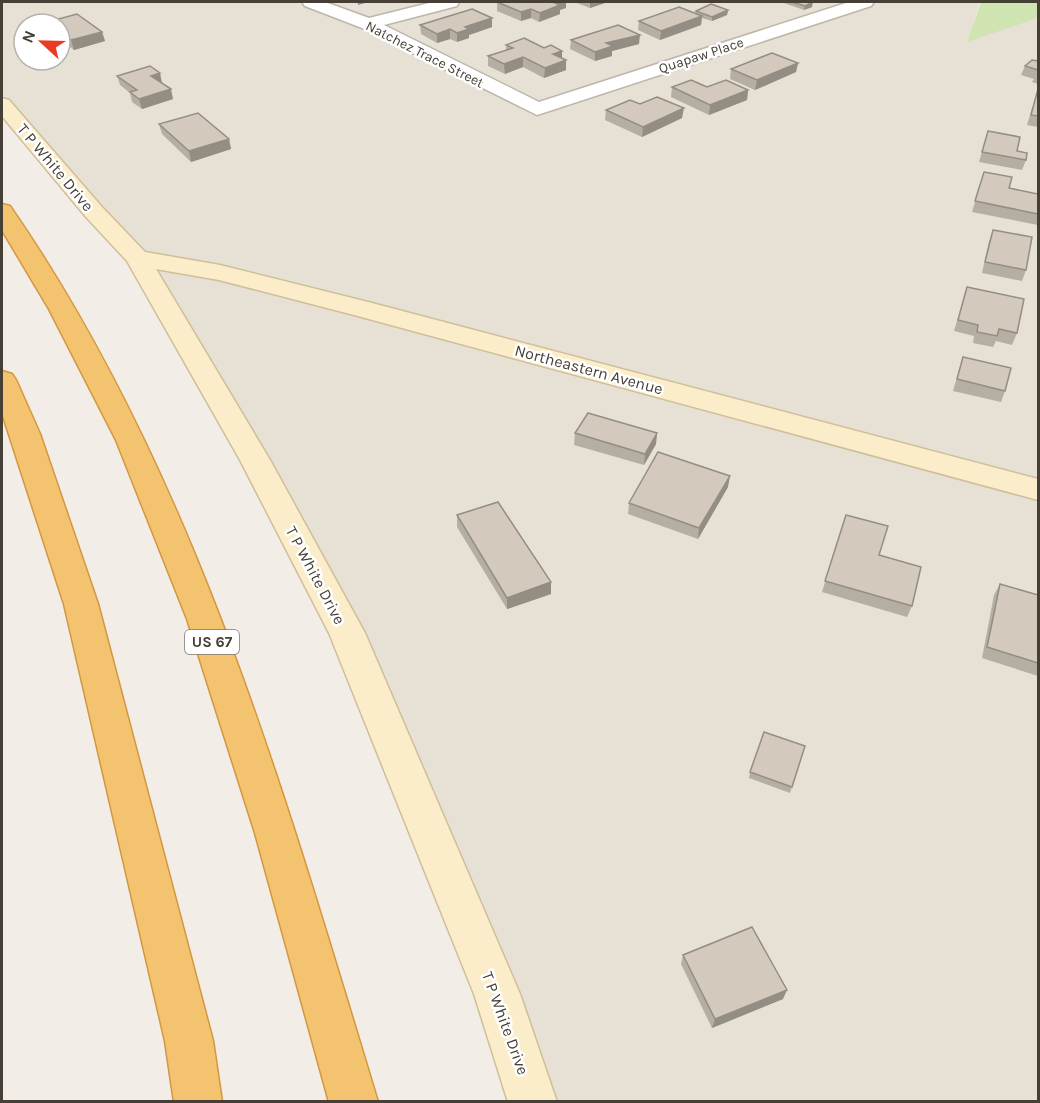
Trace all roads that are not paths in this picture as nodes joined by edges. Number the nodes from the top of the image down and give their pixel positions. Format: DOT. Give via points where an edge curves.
graph roads {
  1 [pos="311,2"];
  2 [pos="451,2"];
  3 [pos="865,2"];
  4 [pos="368,24"];
  5 [pos="2,104"];
  6 [pos="537,109"];
  7 [pos="2,211"];
  8 [pos="136,258"];
  9 [pos="2,380"];
  10 [pos="1038,489"];
  11 [pos="198,1101"];
  12 [pos="354,1101"];
  13 [pos="533,1101"];
  1 -- 4 [label="street, Natchez Trace Street"];
  2 -- 4 [label="street"];
  3 -- 6 [label="street, Quapaw Place"];
  4 -- 6 [label="street, Natchez Trace Street"];
  5 -- 8 [label="street, T P White Drive"];
  7 -- 12 [label="highway, US 67" via="62,309 131,440 204,619 276,833"];
  8 -- 10 [label="street, Northeastern Avenue" via="220,273 363,309"];
  8 -- 13 [label="street, T P White Drive" via="255,460 347,633 497,994"];
  9 -- 11 [label="highway" via="25,434 81,604 189,1041"];
}
